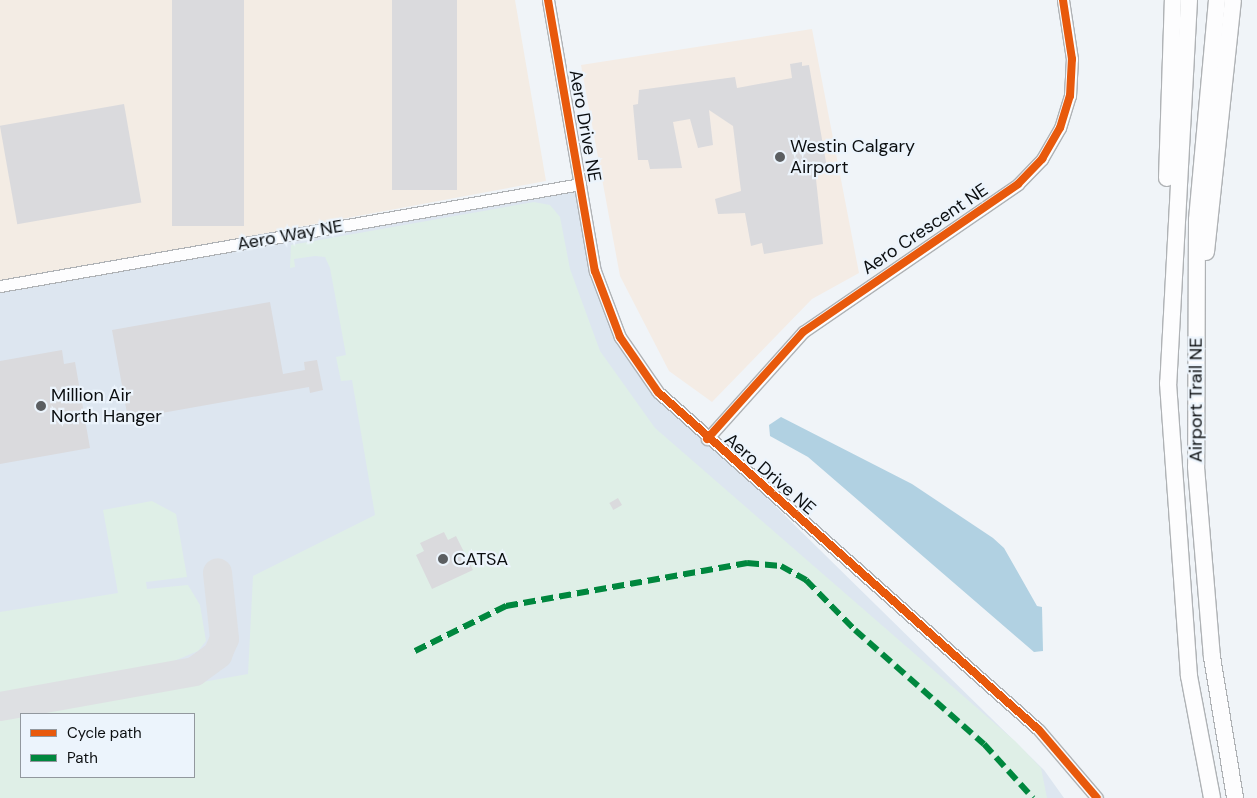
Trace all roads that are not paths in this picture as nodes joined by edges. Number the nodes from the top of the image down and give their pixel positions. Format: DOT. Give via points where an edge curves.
graph roads {
  1 [pos="548,0"];
  2 [pos="1063,0"];
  3 [pos="1173,0"];
  4 [pos="1189,0"];
  5 [pos="1217,0"];
  6 [pos="1233,0"];
  7 [pos="580,184"];
  8 [pos="0,286"];
  9 [pos="1168,383"];
  10 [pos="707,439"];
  11 [pos="1196,467"];
  12 [pos="1189,676"];
  13 [pos="1219,712"];
  14 [pos="1097,798"];
  15 [pos="1200,798"];
  16 [pos="1212,798"];
  17 [pos="1235,798"];
  18 [pos="1240,798"];
  1 -- 7 [label="street, Aero Drive NE"];
  2 -- 10 [label="street, Aero Crescent NE" via="1072,59 1070,96 1060,128 1042,158 1011,189 803,332"];
  3 -- 9 [label="highway" via="1165,236"];
  4 -- 9 [label="highway, Airport Trail NE"];
  5 -- 11 [label="highway, Airport Trail NE" via="1197,220"];
  6 -- 11 [label="highway" via="1206,249"];
  7 -- 8 [label="street, Aero Way NE"];
  7 -- 10 [label="street, Aero Drive NE" via="596,270 620,337 658,392"];
  9 -- 12 [label="highway, Airport Trail NE"];
  10 -- 14 [label="street, Aero Drive NE" via="1039,730"];
  11 -- 13 [label="highway, Airport Trail NE"];
  12 -- 15 [label="highway"];
  12 -- 16 [label="highway, Airport Trail NE"];
  13 -- 17 [label="highway, Airport Trail NE"];
  13 -- 18 [label="highway"];
}
